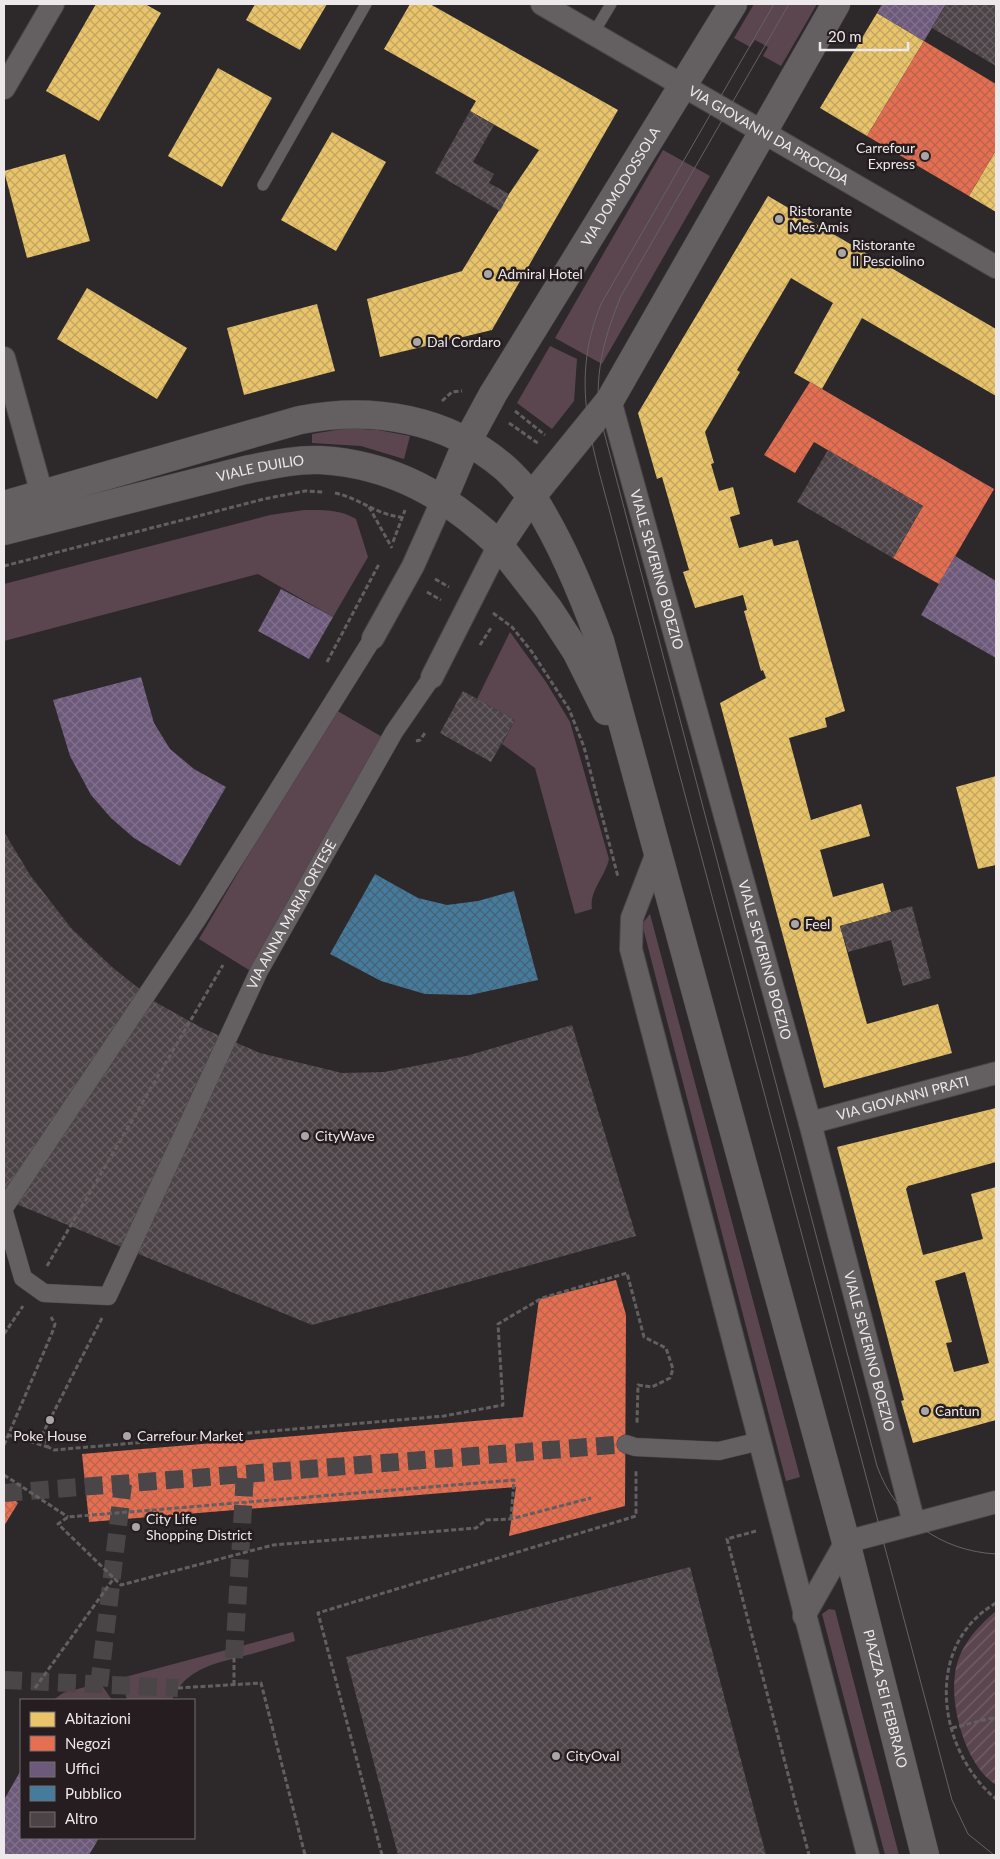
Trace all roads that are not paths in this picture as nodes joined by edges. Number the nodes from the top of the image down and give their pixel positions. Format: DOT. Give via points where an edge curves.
graph roads {
  1 [pos="53,4"];
  2 [pos="366,4"];
  3 [pos="542,4"];
  4 [pos="611,4"];
  5 [pos="733,4"];
  6 [pos="836,4"];
  7 [pos="593,34"];
  8 [pos="683,85"];
  9 [pos="4,88"];
  10 [pos="764,133"];
  11 [pos="263,185"];
  12 [pos="996,267"];
  13 [pos="4,358"];
  14 [pos="610,400"];
  15 [pos="467,442"];
  16 [pos="42,494"];
  17 [pos="532,496"];
  18 [pos="443,500"];
  19 [pos="4,505"];
  20 [pos="4,531"];
  21 [pos="499,545"];
  22 [pos="373,638"];
  23 [pos="432,677"];
  24 [pos="631,758"];
  25 [pos="657,853"];
  26 [pos="996,1073"];
  27 [pos="810,1123"];
  28 [pos="4,1210"];
  29 [pos="760,1440"];
  30 [pos="631,1445"];
  31 [pos="996,1502"];
  32 [pos="914,1523"];
  33 [pos="846,1542"];
  34 [pos="804,1616"];
  35 [pos="868,1855"];
  36 [pos="925,1855"];
  1 -- 9 [label="street"];
  2 -- 11 [label="lane"];
  3 -- 7 [label="street, VIA GIOVANNI DA PROCIDA"];
  4 -- 7 [label="lane"];
  5 -- 8 [label="street, VIA DOMODOSSOLA"];
  6 -- 10 [label="street"];
  7 -- 8 [label="street, VIA GIOVANNI DA PROCIDA"];
  8 -- 10 [label="street, VIA GIOVANNI DA PROCIDA"];
  8 -- 15 [label="street, VIA DOMODOSSOLA" via="503,402"];
  10 -- 12 [label="street, VIA GIOVANNI DA PROCIDA"];
  10 -- 14 [label="street"];
  13 -- 16 [label="street"];
  14 -- 17 [label="street"];
  14 -- 27 [label="street, VIALE SEVERINO BOEZIO"];
  15 -- 16 [label="street" via="405,419 363,413 332,414"];
  15 -- 17 [label="street" via="505,468"];
  15 -- 18 [label="street, VIA DOMODOSSOLA"];
  16 -- 19 [label="street"];
  17 -- 21 [label="street"];
  17 -- 24 [label="street" via="556,535 578,582 600,641"];
  18 -- 20 [label="street, VIALE DUILIO" via="402,477 356,464 319,460 282,462"];
  18 -- 21 [label="street, VIALE DUILIO" via="471,518"];
  18 -- 22 [label="street" via="413,566"];
  21 -- 23 [label="street, VIA ANNA MARIA ORTESE"];
  21 -- 24 [label="street" via="548,608 576,651"];
  22 -- 28 [label="street" via="198,918"];
  23 -- 28 [label="street, VIA ANNA MARIA ORTESE" via="394,732 259,971 108,1296 34,1290 23,1278"];
  24 -- 25 [label="street"];
  25 -- 29 [label="street" via="632,918 631,949"];
  25 -- 33 [label="street"];
  26 -- 27 [label="street, VIA GIOVANNI PRATI"];
  27 -- 32 [label="street, VIALE SEVERINO BOEZIO"];
  29 -- 30 [label="street" via="719,1451"];
  29 -- 34 [label="street"];
  31 -- 32 [label="street"];
  32 -- 33 [label="street"];
  33 -- 34 [label="street"];
  33 -- 36 [label="street, PIAZZA SEI FEBBRAIO"];
  34 -- 35 [label="street"];
}
